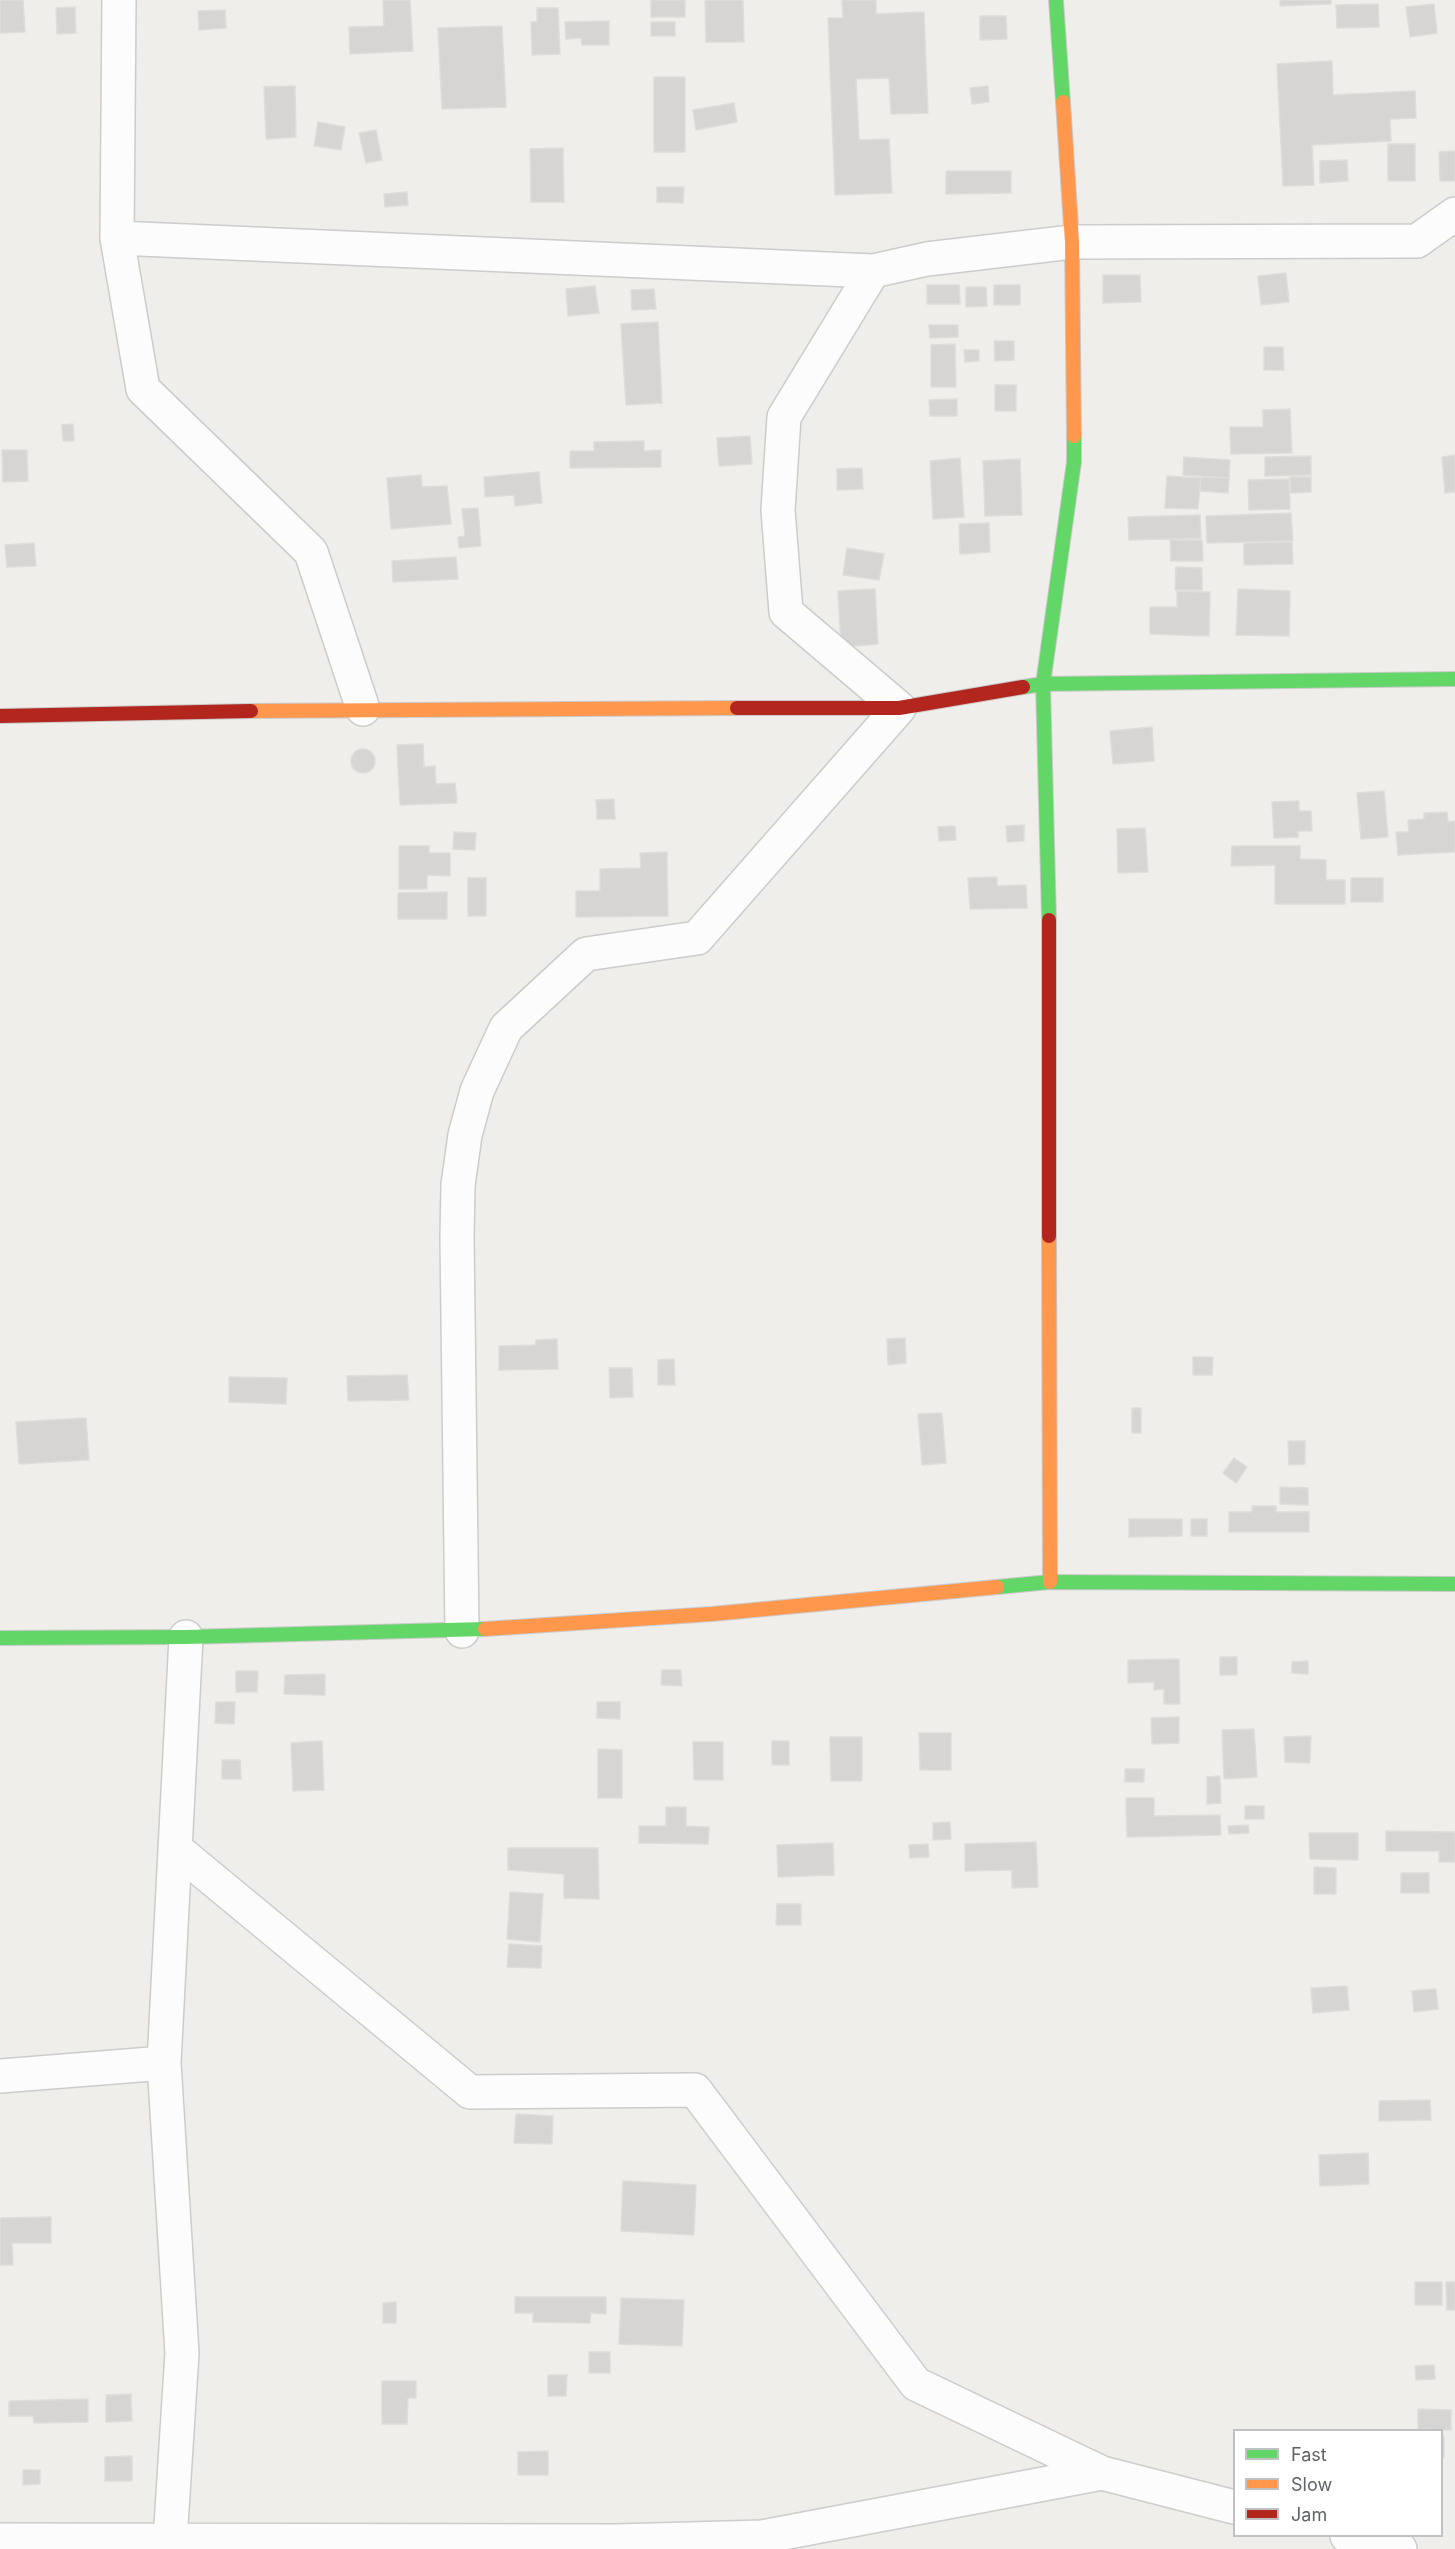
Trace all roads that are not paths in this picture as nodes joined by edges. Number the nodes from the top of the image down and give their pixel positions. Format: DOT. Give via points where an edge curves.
graph roads {
  1 [pos="119,0"];
  2 [pos="1056,0"];
  3 [pos="1455,214"];
  4 [pos="117,238"];
  5 [pos="1072,242"];
  6 [pos="873,271"];
  7 [pos="1455,679"];
  8 [pos="1043,684"];
  9 [pos="899,708"];
  10 [pos="363,710"];
  11 [pos="0,716"];
  12 [pos="1050,1582"];
  13 [pos="1455,1584"];
  14 [pos="462,1631"];
  15 [pos="186,1637"];
  16 [pos="0,1638"];
  17 [pos="176,1849"];
  18 [pos="164,2063"];
  19 [pos="0,2076"];
  20 [pos="1102,2473"];
  21 [pos="1233,2507"];
  22 [pos="1355,2537"];
  23 [pos="0,2540"];
  24 [pos="759,2543"];
  25 [pos="171,2545"];
  26 [pos="1400,2549"];
  1 -- 4 [label="street"];
  2 -- 5 [label="street"];
  3 -- 5 [label="street" via="1418,242"];
  4 -- 6 [label="street"];
  4 -- 10 [label="street" via="142,389 311,552"];
  5 -- 6 [label="street" via="927,259"];
  5 -- 8 [label="street" via="1074,462"];
  6 -- 9 [label="street" via="784,417 778,510 786,612"];
  7 -- 8 [label="street"];
  8 -- 9 [label="street"];
  8 -- 12 [label="street" via="1049,935"];
  9 -- 10 [label="street"];
  9 -- 14 [label="street" via="697,939 586,954 506,1028 477,1091 465,1135 458,1185"];
  10 -- 11 [label="street"];
  12 -- 13 [label="street"];
  12 -- 14 [label="street" via="712,1614"];
  14 -- 15 [label="street"];
  15 -- 16 [label="street"];
  15 -- 17 [label="street"];
  17 -- 18 [label="street"];
  17 -- 20 [label="street" via="470,2092 695,2090 916,2384"];
  18 -- 19 [label="street"];
  18 -- 25 [label="street" via="182,2353"];
  20 -- 21 [label="street"];
  20 -- 24 [label="street"];
  22 -- 26 [label="street"];
  23 -- 25 [label="street"];
  24 -- 25 [label="street"];
}
